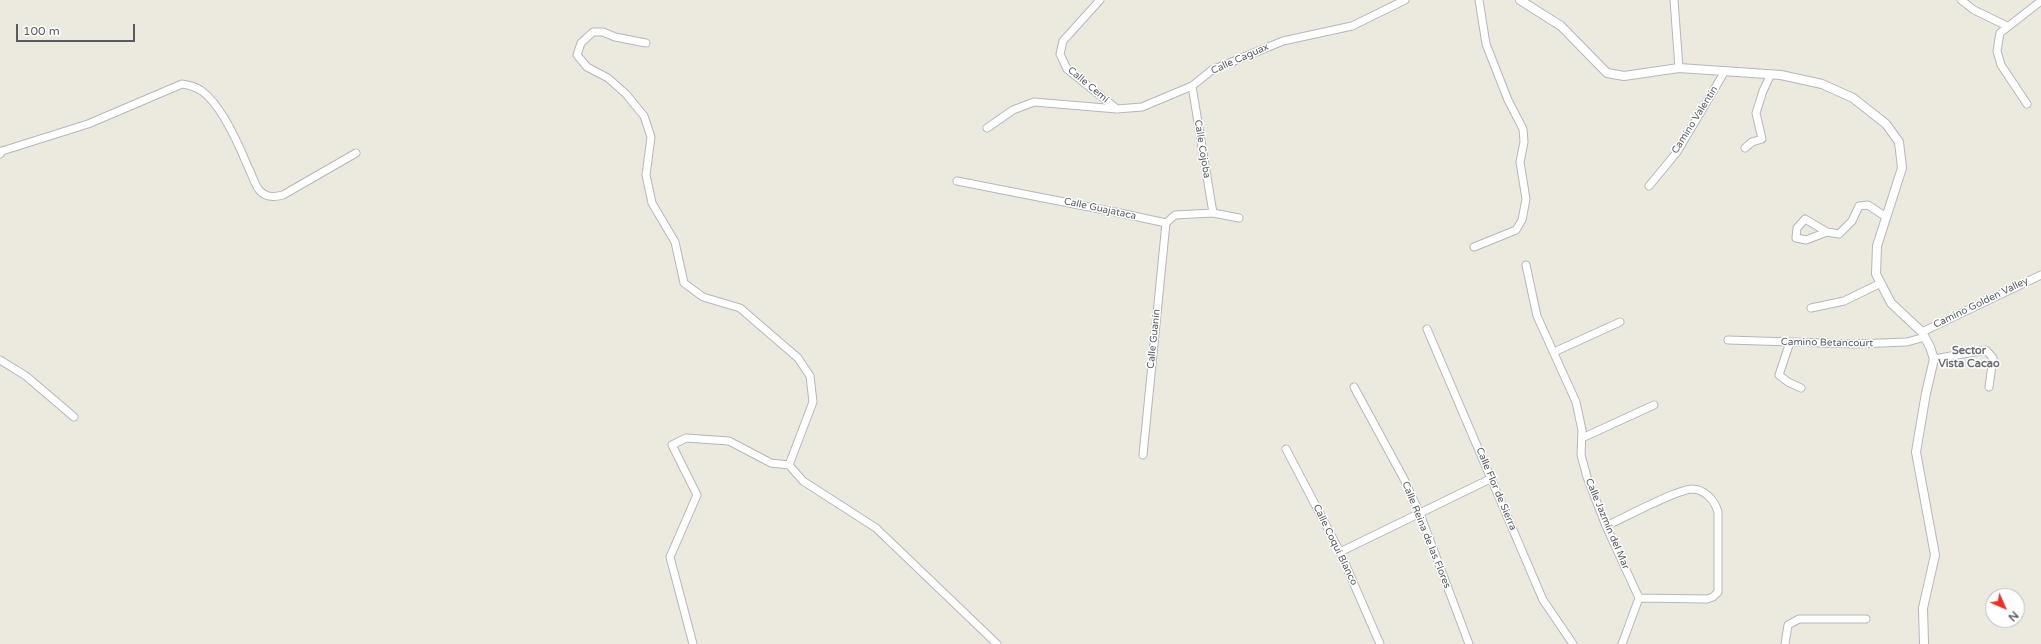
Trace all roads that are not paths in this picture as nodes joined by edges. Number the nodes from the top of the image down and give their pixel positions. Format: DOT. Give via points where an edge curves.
graph roads {
  1 [pos="1100,0"];
  2 [pos="1405,0"];
  3 [pos="1479,0"];
  4 [pos="1520,0"];
  5 [pos="1674,0"];
  6 [pos="1961,0"];
  7 [pos="2041,1"];
  8 [pos="2007,26"];
  9 [pos="646,43"];
  10 [pos="1679,68"];
  11 [pos="1725,71"];
  12 [pos="1771,74"];
  13 [pos="1192,86"];
  14 [pos="2027,104"];
  15 [pos="1118,109"];
  16 [pos="987,128"];
  17 [pos="1745,148"];
  18 [pos="356,153"];
  19 [pos="0,154"];
  20 [pos="957,181"];
  21 [pos="1648,186"];
  22 [pos="1213,213"];
  23 [pos="1886,217"];
  24 [pos="1239,218"];
  25 [pos="1166,223"];
  26 [pos="1827,232"];
  27 [pos="1474,247"];
  28 [pos="1526,265"];
  29 [pos="2041,275"];
  30 [pos="1881,283"];
  31 [pos="1811,308"];
  32 [pos="1620,322"];
  33 [pos="1427,329"];
  34 [pos="1923,334"];
  35 [pos="1728,340"];
  36 [pos="1790,342"];
  37 [pos="1554,352"];
  38 [pos="1934,359"];
  39 [pos="0,360"];
  40 [pos="1354,387"];
  41 [pos="1989,387"];
  42 [pos="1801,388"];
  43 [pos="1654,405"];
  44 [pos="74,417"];
  45 [pos="1582,438"];
  46 [pos="1286,449"];
  47 [pos="1143,455"];
  48 [pos="789,465"];
  49 [pos="1492,478"];
  50 [pos="1420,514"];
  51 [pos="1606,526"];
  52 [pos="1340,552"];
  53 [pos="1639,598"];
  54 [pos="1866,619"];
  55 [pos="693,644"];
  56 [pos="997,644"];
  57 [pos="1380,644"];
  58 [pos="1469,644"];
  59 [pos="1573,644"];
  60 [pos="1622,644"];
  61 [pos="1785,644"];
  62 [pos="1924,644"];
  1 -- 15 [label="street, Calle Cemí" via="1063,41 1060,54 1067,69"];
  2 -- 13 [label="street, Calle Caguax" via="1352,26 1283,41 1212,70"];
  3 -- 27 [label="street" via="1486,44 1508,100 1523,129 1524,142 1520,162 1526,199 1522,220 1516,230"];
  4 -- 10 [label="street" via="1561,26 1607,73 1624,76"];
  5 -- 10 [label="street"];
  6 -- 8 [label="street" via="1974,10"];
  7 -- 8 [label="street"];
  8 -- 14 [label="street" via="2000,33 1997,51 2001,65"];
  9 -- 48 [label="street" via="603,32 593,32 581,43 577,55 586,67 608,78 626,94 644,116 651,136 646,175 652,203 674,242 684,283 703,297 740,308 798,358 810,376 814,402"];
  10 -- 11 [label="street"];
  11 -- 12 [label="street"];
  11 -- 21 [label="street, Camino Valentín" via="1677,152"];
  12 -- 17 [label="street" via="1756,113 1762,139 1752,142"];
  12 -- 23 [label="street" via="1822,84 1853,98 1886,124 1899,142 1902,168"];
  13 -- 15 [label="street, Calle Caguax" via="1142,107"];
  13 -- 22 [label="street, Calle Cojoba"];
  15 -- 16 [label="street, Calle Caguax" via="1034,102 1013,110"];
  18 -- 19 [label="street" via="283,195 273,198 260,191 217,108 203,92 182,84 88,124 2,151"];
  20 -- 25 [label="street, Calle Guajataca"];
  22 -- 24 [label="street"];
  22 -- 25 [label="street" via="1175,215"];
  23 -- 26 [label="street" via="1868,205 1859,206 1852,221 1839,234"];
  23 -- 30 [label="street" via="1877,246 1876,274"];
  25 -- 47 [label="street, Calle Guanín"];
  28 -- 37 [label="street, Calle Jazmín del Mar" via="1537,316"];
  29 -- 34 [label="street, Camino Golden Valley"];
  30 -- 31 [label="street" via="1844,302"];
  30 -- 34 [label="street" via="1890,303"];
  32 -- 37 [label="street"];
  33 -- 49 [label="street, Calle Flor de Sierra"];
  34 -- 36 [label="street, Camino Betancourt" via="1907,342"];
  34 -- 38 [label="street"];
  35 -- 36 [label="street, Camino Betancourt"];
  36 -- 42 [label="street" via="1779,375"];
  37 -- 45 [label="street, Calle Jazmín del Mar" via="1576,402"];
  38 -- 41 [label="street" via="1986,350 1993,358"];
  38 -- 62 [label="street" via="1916,452 1935,555 1923,608"];
  39 -- 44 [label="street" via="26,376"];
  40 -- 50 [label="street, Calle Reina de las Flores"];
  43 -- 45 [label="street"];
  45 -- 51 [label="street, Calle Jazmín del Mar" via="1582,455 1587,476"];
  46 -- 52 [label="street, Calle Coquí Blanco"];
  48 -- 55 [label="street" via="771,463 730,441 686,438 672,445 697,495 670,557"];
  48 -- 56 [label="street" via="803,481 876,528"];
  49 -- 50 [label="street"];
  49 -- 59 [label="street, Calle Flor de Sierra" via="1543,600"];
  50 -- 52 [label="street"];
  50 -- 58 [label="street, Calle Reina de las Flores"];
  51 -- 53 [label="street, Calle Jazmín del Mar"];
  51 -- 53 [label="street" via="1692,489 1710,496 1716,504 1718,592 1707,599"];
  52 -- 57 [label="street, Calle Coquí Blanco"];
  53 -- 60 [label="street"];
  54 -- 61 [label="street" via="1799,619 1788,625"];
}
